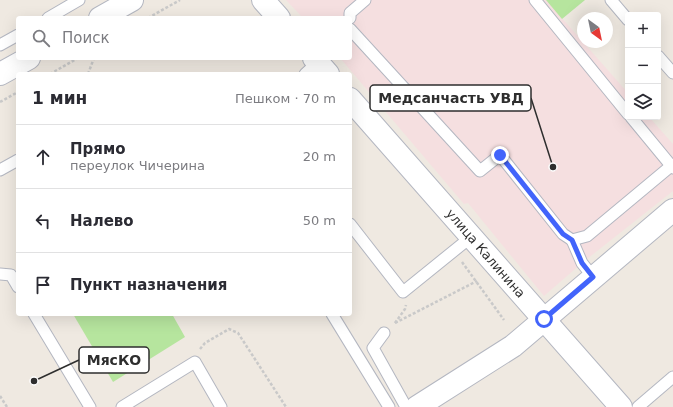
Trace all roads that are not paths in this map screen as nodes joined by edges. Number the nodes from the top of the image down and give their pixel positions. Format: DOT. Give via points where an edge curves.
graph roads {
  1 [pos="79,0"];
  2 [pos="132,0"];
  3 [pos="263,0"];
  4 [pos="365,0"];
  5 [pos="535,0"];
  6 [pos="610,0"];
  7 [pos="51,16"];
  8 [pos="104,16"];
  9 [pos="277,16"];
  10 [pos="350,16"];
  11 [pos="625,17"];
  12 [pos="352,32"];
  13 [pos="16,36"];
  14 [pos="0,45"];
  15 [pos="661,59"];
  16 [pos="25,60"];
  17 [pos="673,73"];
  18 [pos="0,74"];
  19 [pos="352,103"];
  20 [pos="625,110"];
  21 [pos="633,120"];
  22 [pos="16,161"];
  23 [pos="672,167"];
  24 [pos="0,170"];
  25 [pos="673,210"];
  26 [pos="352,227"];
  27 [pos="472,237"];
  28 [pos="572,240"];
  29 [pos="10,273"];
  30 [pos="593,277"];
  31 [pos="16,284"];
  32 [pos="35,316"];
  33 [pos="333,316"];
  34 [pos="544,319"];
  35 [pos="384,332"];
  36 [pos="673,377"];
  37 [pos="90,407"];
  38 [pos="122,407"];
  39 [pos="221,407"];
  40 [pos="389,407"];
  41 [pos="406,407"];
  42 [pos="416,407"];
  43 [pos="621,407"];
  44 [pos="638,407"];
  1 -- 7 [label="lane"];
  2 -- 8 [label="street"];
  3 -- 9 [label="street"];
  4 -- 10 [label="lane" via="350,13"];
  5 -- 20 [label="lane"];
  6 -- 11 [label="lane"];
  12 -- 28 [label="lane" via="480,171 500,155 563,234"];
  13 -- 14 [label="lane"];
  15 -- 17 [label="lane"];
  16 -- 18 [label="street"];
  19 -- 27 [label="street, улица Калинина"];
  21 -- 23 [label="lane"];
  22 -- 24 [label="lane"];
  23 -- 28 [label="lane" via="587,236"];
  25 -- 30 [label="street"];
  26 -- 27 [label="lane" via="403,292"];
  27 -- 34 [label="street, улица Калинина"];
  28 -- 30 [label="lane" via="582,263"];
  29 -- 31 [label="lane"];
  30 -- 34 [label="street"];
  32 -- 37 [label="lane"];
  33 -- 40 [label="lane"];
  34 -- 42 [label="street" via="513,346"];
  34 -- 43 [label="street, улица Калинина"];
  35 -- 41 [label="lane" via="373,348"];
  36 -- 44 [label="lane"];
  38 -- 39 [label="lane" via="195,362"];
}
